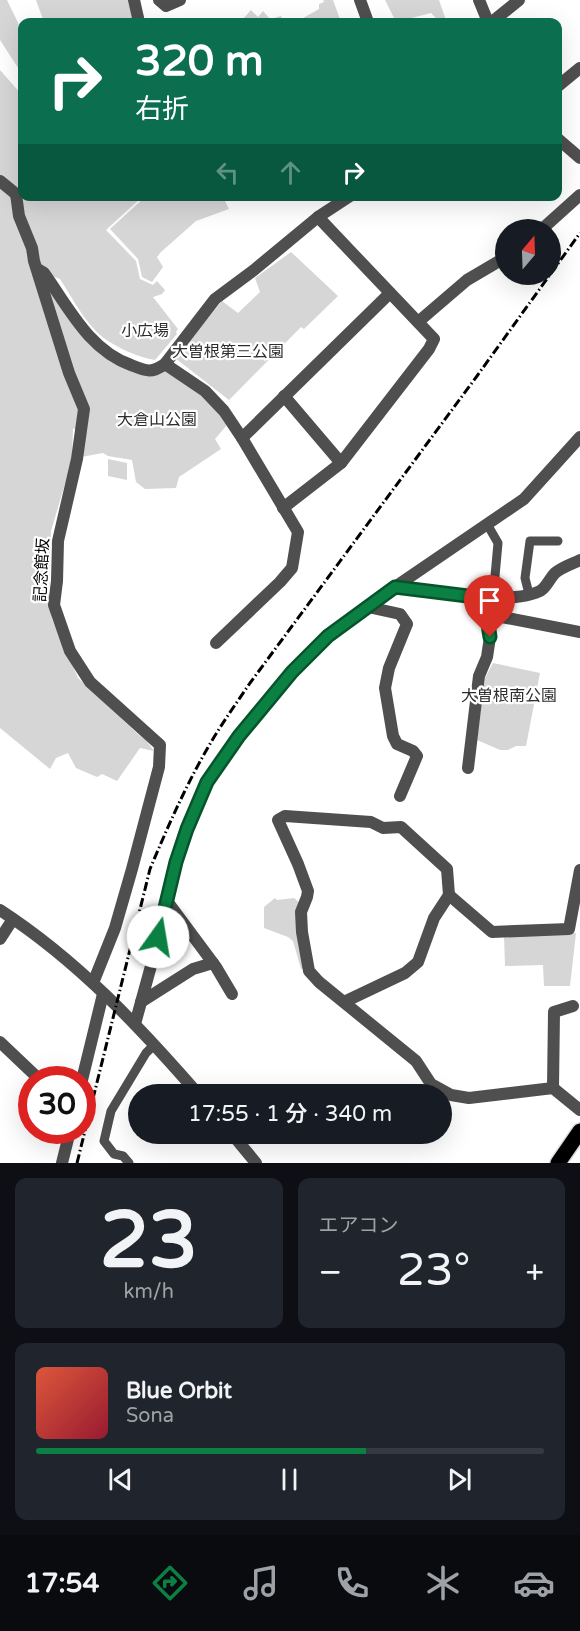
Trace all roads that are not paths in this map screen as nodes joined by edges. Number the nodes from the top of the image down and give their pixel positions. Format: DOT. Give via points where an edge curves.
graph roads {
  1 [pos="134,0"];
  2 [pos="159,0"];
  3 [pos="180,0"];
  4 [pos="360,0"];
  5 [pos="479,0"];
  6 [pos="519,0"];
  7 [pos="138,18"];
  8 [pos="367,18"];
  9 [pos="488,18"];
  10 [pos="495,18"];
  11 [pos="580,68"];
  12 [pos="562,83"];
  13 [pos="562,142"];
  14 [pos="580,158"];
  15 [pos="0,181"];
  16 [pos="18,192"];
  17 [pos="580,195"];
  18 [pos="19,201"];
  19 [pos="342,201"];
  20 [pos="318,217"];
  21 [pos="553,219"];
  22 [pos="495,263"];
  23 [pos="37,268"];
  24 [pos="390,293"];
  25 [pos="418,322"];
  26 [pos="165,364"];
  27 [pos="284,396"];
  28 [pos="580,437"];
  29 [pos="242,438"];
  30 [pos="341,463"];
  31 [pos="283,508"];
  32 [pos="488,524"];
  33 [pos="558,541"];
  34 [pos="580,560"];
  35 [pos="395,587"];
  36 [pos="529,594"];
  37 [pos="489,598"];
  38 [pos="368,607"];
  39 [pos="486,614"];
  40 [pos="580,632"];
  41 [pos="216,643"];
  42 [pos="468,768"];
  43 [pos="400,795"];
  44 [pos="580,870"];
  45 [pos="449,895"];
  46 [pos="166,901"];
  47 [pos="0,910"];
  48 [pos="13,919"];
  49 [pos="0,939"];
  50 [pos="213,963"];
  51 [pos="93,983"];
  52 [pos="103,994"];
  53 [pos="232,994"];
  54 [pos="141,1002"];
  55 [pos="344,1002"];
  56 [pos="573,1006"];
  57 [pos="135,1024"];
  58 [pos="0,1042"];
  59 [pos="154,1045"];
  60 [pos="25,1066"];
  61 [pos="85,1066"];
  62 [pos="189,1084"];
  63 [pos="553,1088"];
  64 [pos="580,1110"];
  65 [pos="580,1131"];
  66 [pos="67,1144"];
  67 [pos="240,1144"];
  68 [pos="62,1163"];
  69 [pos="129,1163"];
  70 [pos="255,1163"];
  71 [pos="558,1163"];
  1 -- 7 [label="street"];
  2 -- 3 [label="street" via="166,6"];
  4 -- 8 [label="street"];
  5 -- 9 [label="street"];
  6 -- 10 [label="street"];
  11 -- 12 [label="street"];
  13 -- 14 [label="street"];
  15 -- 16 [label="street"];
  17 -- 21 [label="street"];
  18 -- 23 [label="street, 記念館坂" via="19,216"];
  19 -- 20 [label="street"];
  20 -- 24 [label="street"];
  20 -- 26 [label="street" via="215,299"];
  22 -- 25 [label="street" via="467,280"];
  23 -- 26 [label="street" via="78,325 108,355 143,370 155,371"];
  23 -- 51 [label="street, 記念館坂" via="84,409 58,542 54,605 70,651 90,682 160,745 159,767 129,879"];
  24 -- 25 [label="street"];
  24 -- 27 [label="street"];
  25 -- 30 [label="street" via="434,339 429,349"];
  26 -- 29 [label="street" via="205,391"];
  27 -- 29 [label="street"];
  27 -- 30 [label="street"];
  28 -- 32 [label="street" via="524,499"];
  29 -- 31 [label="street"];
  30 -- 31 [label="street"];
  31 -- 41 [label="street" via="298,532 292,568"];
  32 -- 35 [label="street"];
  32 -- 37 [label="street" via="498,543"];
  33 -- 36 [label="street" via="530,541 525,578"];
  34 -- 36 [label="street" via="559,570 538,592"];
  35 -- 37 [label="street"];
  35 -- 38 [label="street"];
  36 -- 37 [label="street"];
  37 -- 39 [label="street"];
  38 -- 43 [label="street" via="400,614 407,624 385,688 393,736 397,744 417,756"];
  38 -- 46 [label="street" via="328,636 292,672 207,782 187,829"];
  39 -- 40 [label="street"];
  39 -- 42 [label="street" via="490,637 479,676"];
  44 -- 45 [label="street" via="569,929 492,932"];
  45 -- 55 [label="street" via="434,918 418,962 405,973"];
  45 -- 55 [label="street" via="447,869 401,827 285,816 278,820 308,891 301,912 309,971"];
  46 -- 50 [label="street"];
  46 -- 54 [label="street"];
  47 -- 48 [label="street"];
  48 -- 49 [label="street"];
  48 -- 51 [label="street"];
  50 -- 53 [label="street"];
  50 -- 54 [label="street" via="193,969"];
  51 -- 52 [label="street"];
  52 -- 57 [label="street"];
  52 -- 61 [label="street"];
  54 -- 57 [label="street"];
  55 -- 63 [label="street" via="416,1061 431,1084 451,1095 469,1098"];
  56 -- 63 [label="street" via="554,1012"];
  57 -- 59 [label="street"];
  58 -- 60 [label="street"];
  59 -- 62 [label="street"];
  59 -- 69 [label="street" via="111,1111 104,1141 114,1154"];
  63 -- 64 [label="street"];
  65 -- 71 [label="main road"];
  66 -- 68 [label="street"];
  67 -- 70 [label="street"];
}
